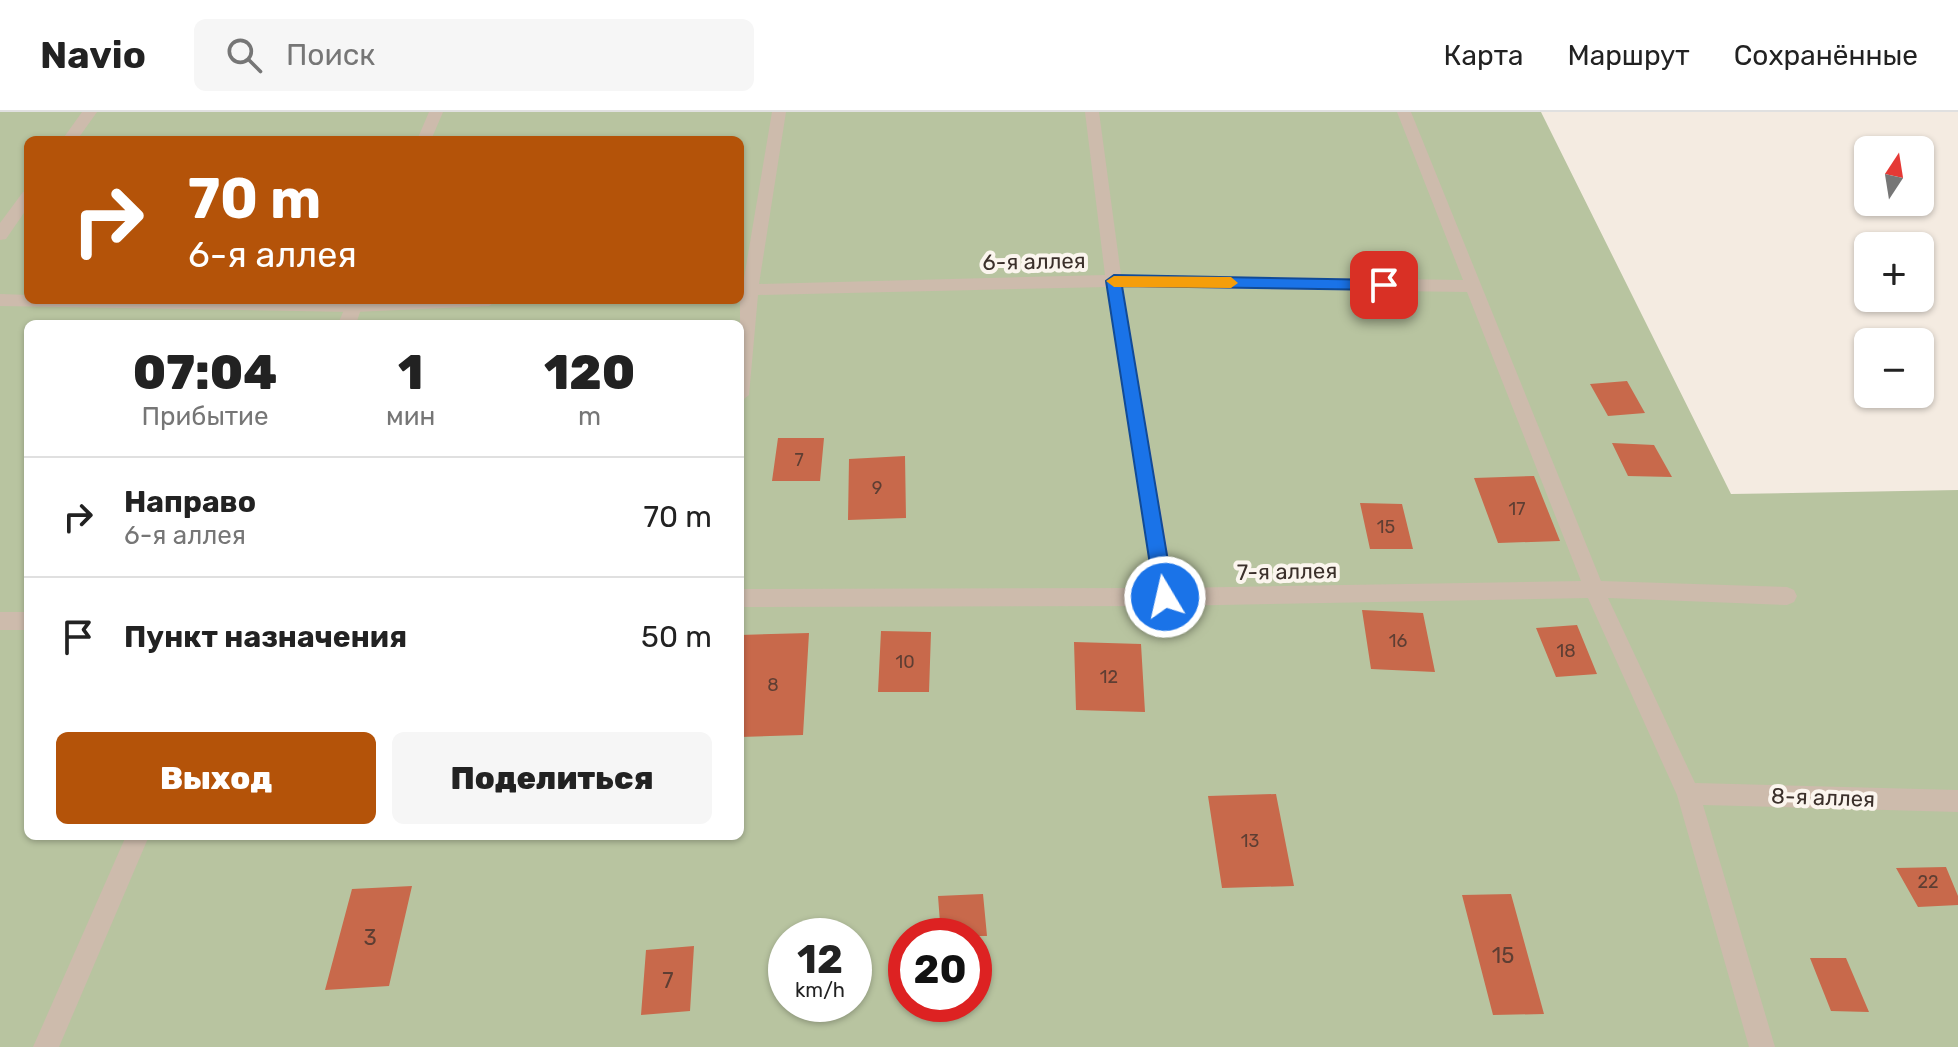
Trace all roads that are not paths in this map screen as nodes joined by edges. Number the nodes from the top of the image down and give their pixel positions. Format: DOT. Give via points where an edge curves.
graph roads {
  1 [pos="90,112"];
  2 [pos="436,112"];
  3 [pos="779,112"];
  4 [pos="1092,112"];
  5 [pos="1404,112"];
  6 [pos="72,136"];
  7 [pos="426,136"];
  8 [pos="24,202"];
  9 [pos="0,235"];
  10 [pos="1114,281"];
  11 [pos="1474,286"];
  12 [pos="745,289"];
  13 [pos="0,300"];
  14 [pos="24,300"];
  15 [pos="744,320"];
  16 [pos="1594,589"];
  17 [pos="1787,596"];
  18 [pos="1165,597"];
  19 [pos="744,598"];
  20 [pos="0,621"];
  21 [pos="24,621"];
  22 [pos="1688,794"];
  23 [pos="1958,801"];
  24 [pos="136,840"];
  25 [pos="46,1047"];
  26 [pos="1762,1047"];
  1 -- 6 [label="street"];
  2 -- 7 [label="street"];
  3 -- 12 [label="street"];
  4 -- 10 [label="street"];
  5 -- 11 [label="street"];
  8 -- 9 [label="street"];
  10 -- 11 [label="street, 6-я аллея"];
  10 -- 12 [label="street, 6-я аллея"];
  10 -- 18 [label="street"];
  11 -- 16 [label="street"];
  12 -- 15 [label="street"];
  13 -- 14 [label="street"];
  16 -- 17 [label="street, 7-я аллея"];
  16 -- 18 [label="street, 7-я аллея"];
  16 -- 22 [label="street"];
  18 -- 19 [label="street, 7-я аллея"];
  20 -- 21 [label="street"];
  22 -- 23 [label="street, 8-я аллея"];
  22 -- 26 [label="street"];
  24 -- 25 [label="street"];
}
